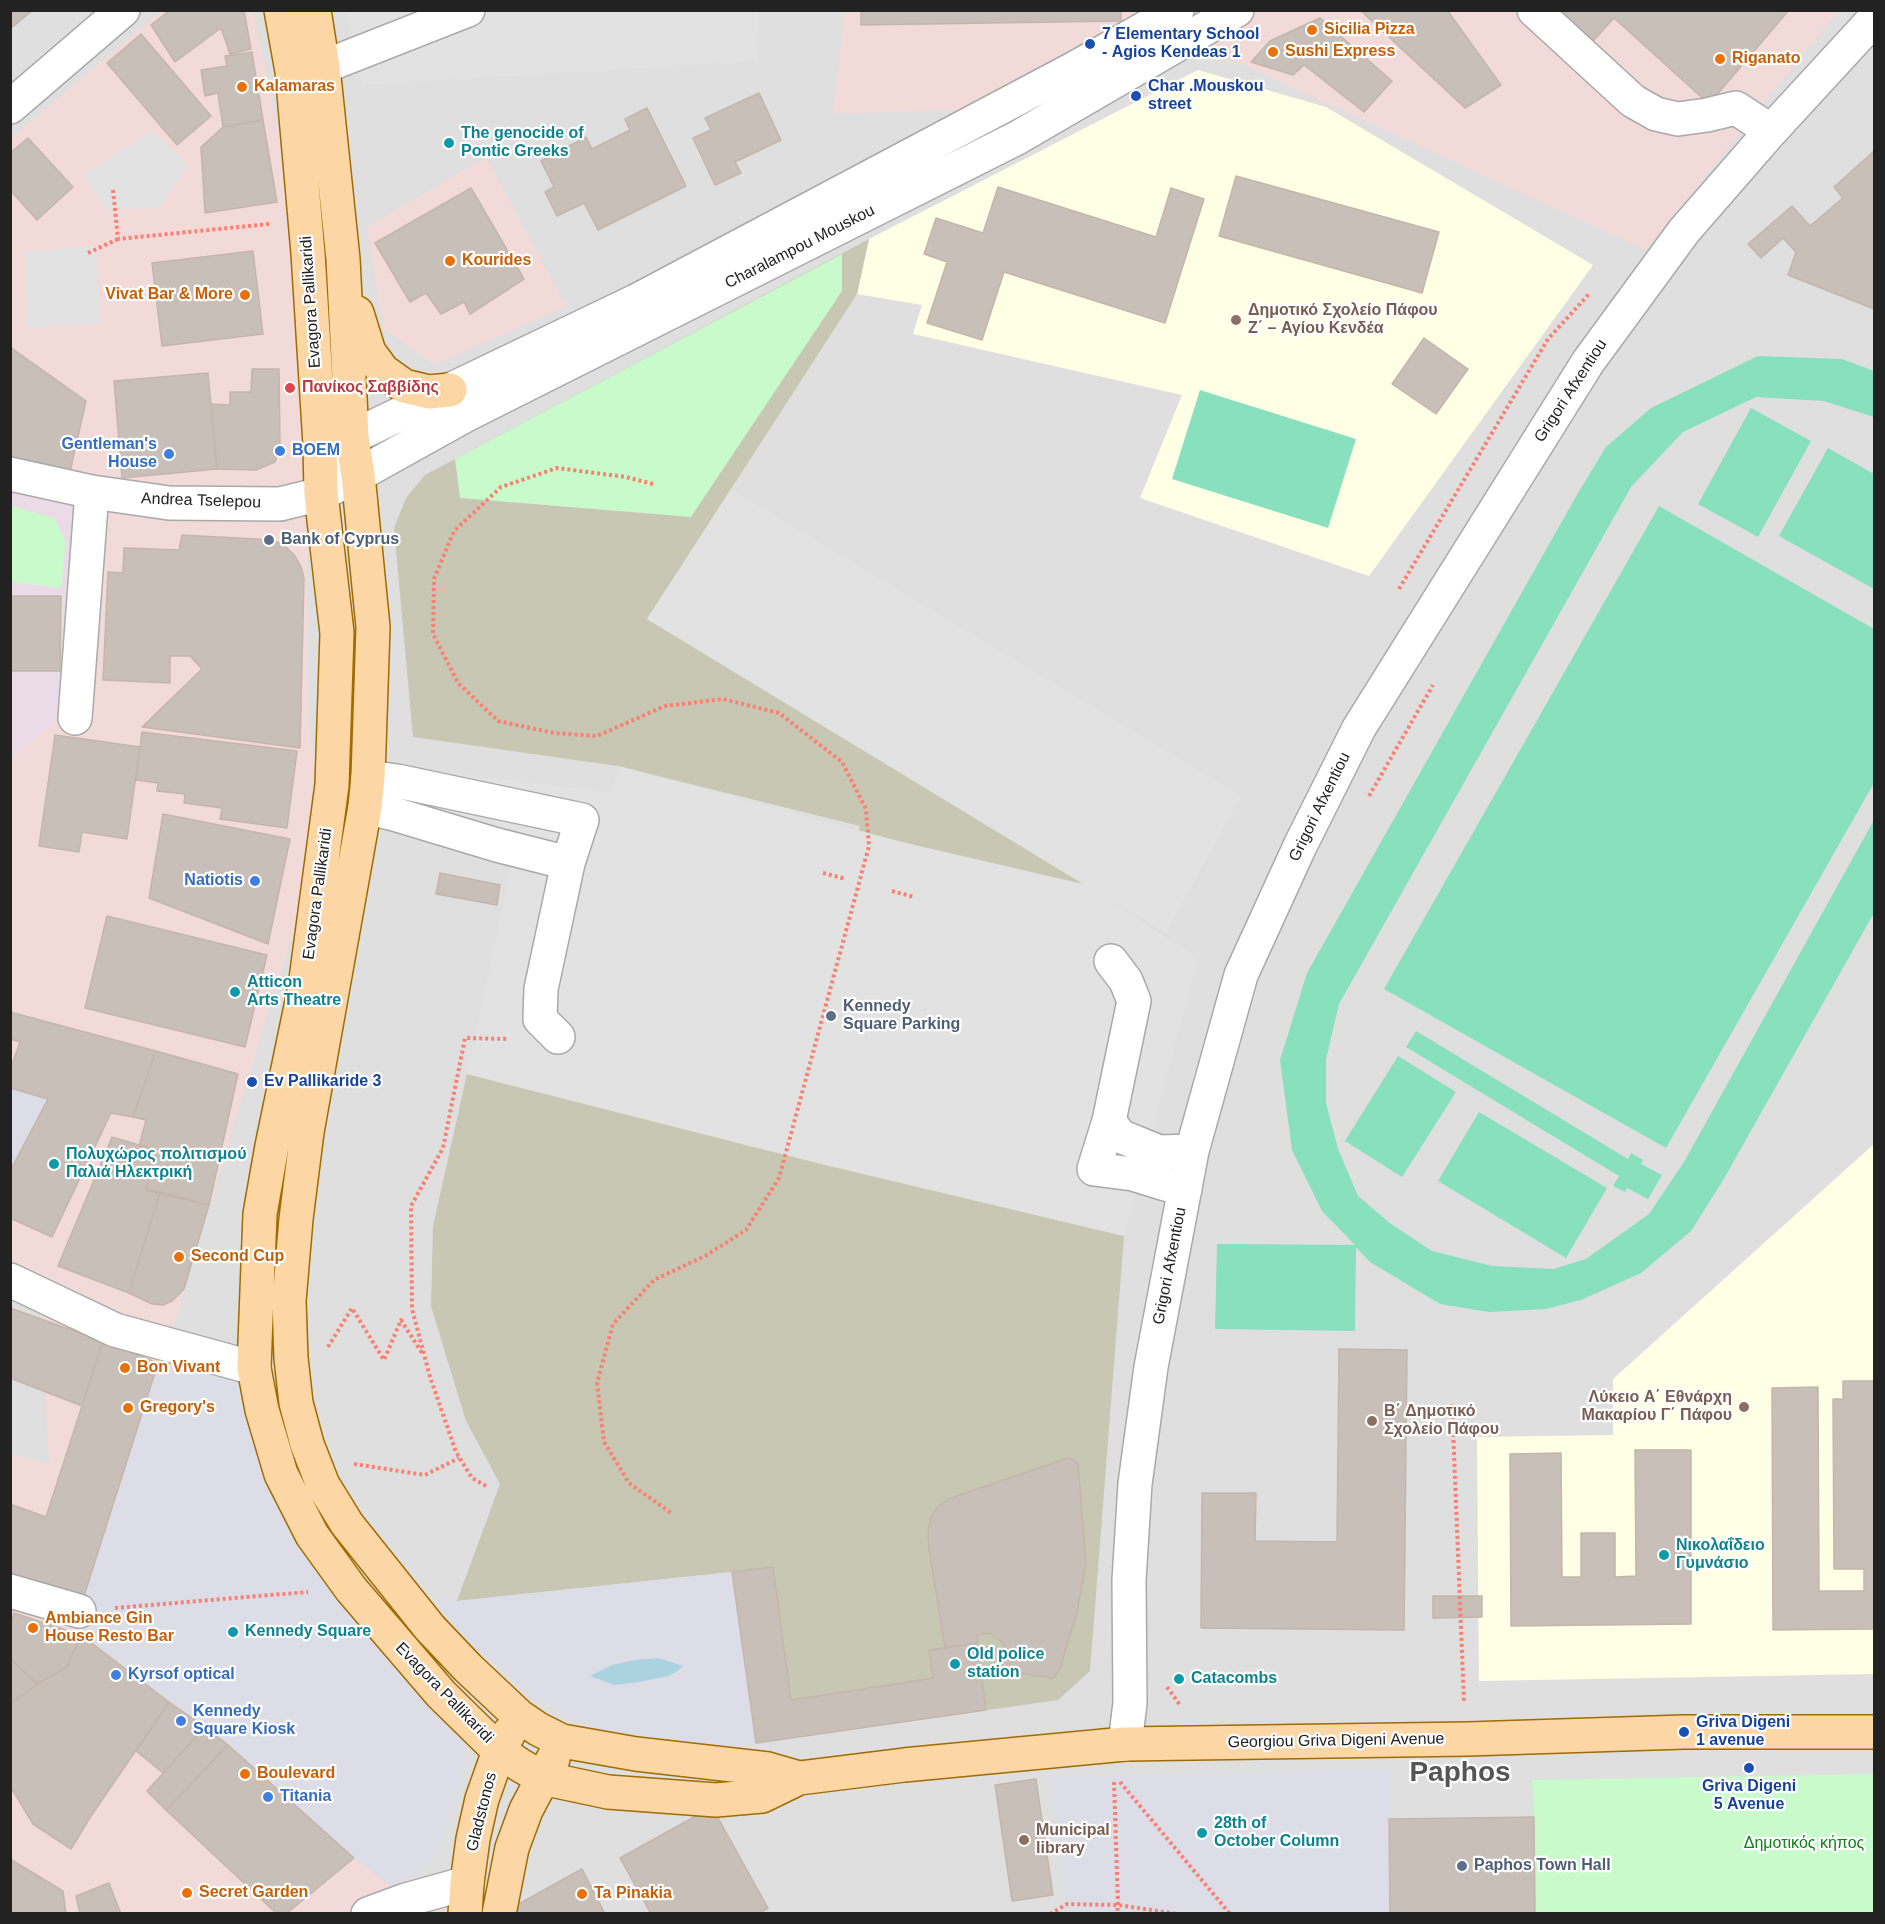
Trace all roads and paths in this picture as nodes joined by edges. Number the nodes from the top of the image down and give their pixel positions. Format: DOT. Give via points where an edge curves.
graph roads {
  1 [pos="123,10"];
  2 [pos="280,10"];
  3 [pos="314,10"];
  4 [pos="468,10"];
  5 [pos="1177,10"];
  6 [pos="1237,10"];
  7 [pos="1534,10"];
  8 [pos="1875,19"];
  9 [pos="323,67"];
  10 [pos="10,107"];
  11 [pos="1771,131"];
  12 [pos="113,190"];
  13 [pos="305,221"];
  14 [pos="118,239"];
  15 [pos="88,254"];
  16 [pos="343,259"];
  17 [pos="450,390"];
  18 [pos="352,437"];
  19 [pos="10,474"];
  20 [pos="358,476"];
  21 [pos="653,484"];
  22 [pos="92,492"];
  23 [pos="321,494"];
  24 [pos="1436,680"];
  25 [pos="75,718"];
  26 [pos="366,792"];
  27 [pos="1365,803"];
  28 [pos="568,863"];
  29 [pos="823,873"];
  30 [pos="846,879"];
  31 [pos="892,891"];
  32 [pos="914,897"];
  33 [pos="1111,960"];
  34 [pos="549,1028"];
  35 [pos="1108,1121"];
  36 [pos="1192,1151"];
  37 [pos="1185,1190"];
  38 [pos="10,1280"];
  39 [pos="324,1353"];
  40 [pos="424,1356"];
  41 [pos="254,1368"];
  42 [pos="1452,1404"];
  43 [pos="459,1458"];
  44 [pos="348,1463"];
  45 [pos="486,1486"];
  46 [pos="671,1513"];
  47 [pos="351,1589"];
  48 [pos="10,1591"];
  49 [pos="79,1611"];
  50 [pos="1163,1683"];
  51 [pos="1183,1709"];
  52 [pos="519,1716"];
  53 [pos="1875,1732"];
  54 [pos="1468,1739"];
  55 [pos="562,1741"];
  56 [pos="1125,1744"];
  57 [pos="499,1751"];
  58 [pos="543,1778"];
  59 [pos="799,1778"];
  60 [pos="466,1898"];
  61 [pos="1118,1905"];
  62 [pos="368,1914"];
  63 [pos="499,1914"];
  64 [pos="1050,1914"];
  65 [pos="1117,1914"];
  66 [pos="1178,1914"];
  67 [pos="1230,1914"];
  1 -- 10 [label="street"];
  2 -- 13 [label="main road, Evagora Pallikaridi" via="292,70"];
  3 -- 9 [label="main road, Evagora Pallikaridi"];
  4 -- 9 [label="street"];
  5 -- 17 [label="street, Charalampou Mouskou" via="646,296"];
  6 -- 20 [label="street, Charalampou Mouskou" via="1017,138 464,416"];
  7 -- 11 [label="street" via="1633,101 1656,114 1678,119 1736,108"];
  8 -- 11 [label="street, Grigori Afxentiou"];
  9 -- 16 [label="main road, Evagora Pallikaridi"];
  11 -- 36 [label="street, Grigori Afxentiou" via="1684,231 1588,362 1359,728 1241,975"];
  12 -- 14 [label="path"];
  13 -- 14 [label="path"];
  13 -- 23 [label="main road, Evagora Pallikaridi"];
  14 -- 15 [label="path"];
  16 -- 17 [label="main road" via="369,352 383,370 404,386 429,392"];
  16 -- 18 [label="main road, Evagora Pallikaridi"];
  17 -- 18 [label="street, Charalampou Mouskou"];
  18 -- 20 [label="main road, Evagora Pallikaridi"];
  18 -- 23 [label="street"];
  19 -- 22 [label="street, Andrea Tselepou"];
  20 -- 23 [label="street, Charalampou Mouskou"];
  20 -- 26 [label="main road, Evagora Pallikaridi" via="373,627"];
  21 -- 46 [label="path, bridge" via="557,468 501,487 454,531 434,579 433,634 458,683 498,721 555,733 597,736 665,706 723,699 778,713 842,762 866,809 869,846 780,1179 746,1230 705,1256 654,1280 613,1324 610,1333 597,1383 604,1442 629,1483"];
  22 -- 23 [label="street, Andrea Tselepou" via="169,503 280,504"];
  22 -- 25 [label="street"];
  23 -- 41 [label="main road, Evagora Pallikaridi" via="337,633 332,786 304,987 260,1214"];
  24 -- 27 [label="path"];
  26 -- 28 [label="street" via="394,814"];
  26 -- 28 [label="street" via="397,781 582,820"];
  26 -- 52 [label="main road, Evagora Pallikaridi" via="307,1132 296,1219 289,1301 296,1403 323,1485 346,1524 430,1628"];
  28 -- 34 [label="street" via="541,989"];
  29 -- 30 [label="path"];
  31 -- 32 [label="path"];
  33 -- 35 [label="street" via="1134,1001"];
  34 -- 40 [label="path" via="508,1039 465,1038 443,1148 411,1206 412,1309"];
  35 -- 36 [label="street" via="1120,1136 1159,1152"];
  35 -- 37 [label="street" via="1094,1169 1133,1174"];
  36 -- 37 [label="street, Grigori Afxentiou"];
  37 -- 56 [label="street, Grigori Afxentiou" via="1151,1367 1136,1484 1129,1580 1130,1703"];
  38 -- 41 [label="street" via="115,1330"];
  39 -- 40 [label="path" via="352,1308 384,1360 401,1320"];
  40 -- 43 [label="path"];
  41 -- 47 [label="main road, Evagora Pallikaridi" via="281,1474 312,1535"];
  42 -- 54 [label="path"];
  43 -- 44 [label="path" via="425,1475"];
  43 -- 45 [label="path" via="472,1478"];
  47 -- 49 [label="path"];
  47 -- 57 [label="main road, Evagora Pallikaridi" via="441,1694"];
  48 -- 49 [label="street"];
  50 -- 51 [label="path"];
  52 -- 55 [label="main road, Evagora Pallikaridi"];
  52 -- 57 [label="main road, Gladstonos"];
  53 -- 54 [label="main road, Georgiou Griva Digeni Avenue" via="1684,1732"];
  54 -- 56 [label="main road, Georgiou Griva Digeni Avenue"];
  55 -- 58 [label="main road"];
  55 -- 59 [label="main road, Georgiou Griva Digeni Avenue" via="768,1769"];
  56 -- 59 [label="main road, Georgiou Griva Digeni Avenue"];
  57 -- 58 [label="main road, Evagora Pallikaridi"];
  57 -- 60 [label="main road, Gladstonos" via="473,1839"];
  58 -- 59 [label="main road, Georgiou Griva Digeni Avenue" via="608,1792 716,1800 762,1796"];
  58 -- 63 [label="main road" via="512,1848"];
  60 -- 62 [label="street" via="406,1900"];
  61 -- 64 [label="path" via="1067,1904"];
  61 -- 65 [label="path"];
  61 -- 66 [label="path"];
  61 -- 67 [label="path" via="1114,1775"];
}
